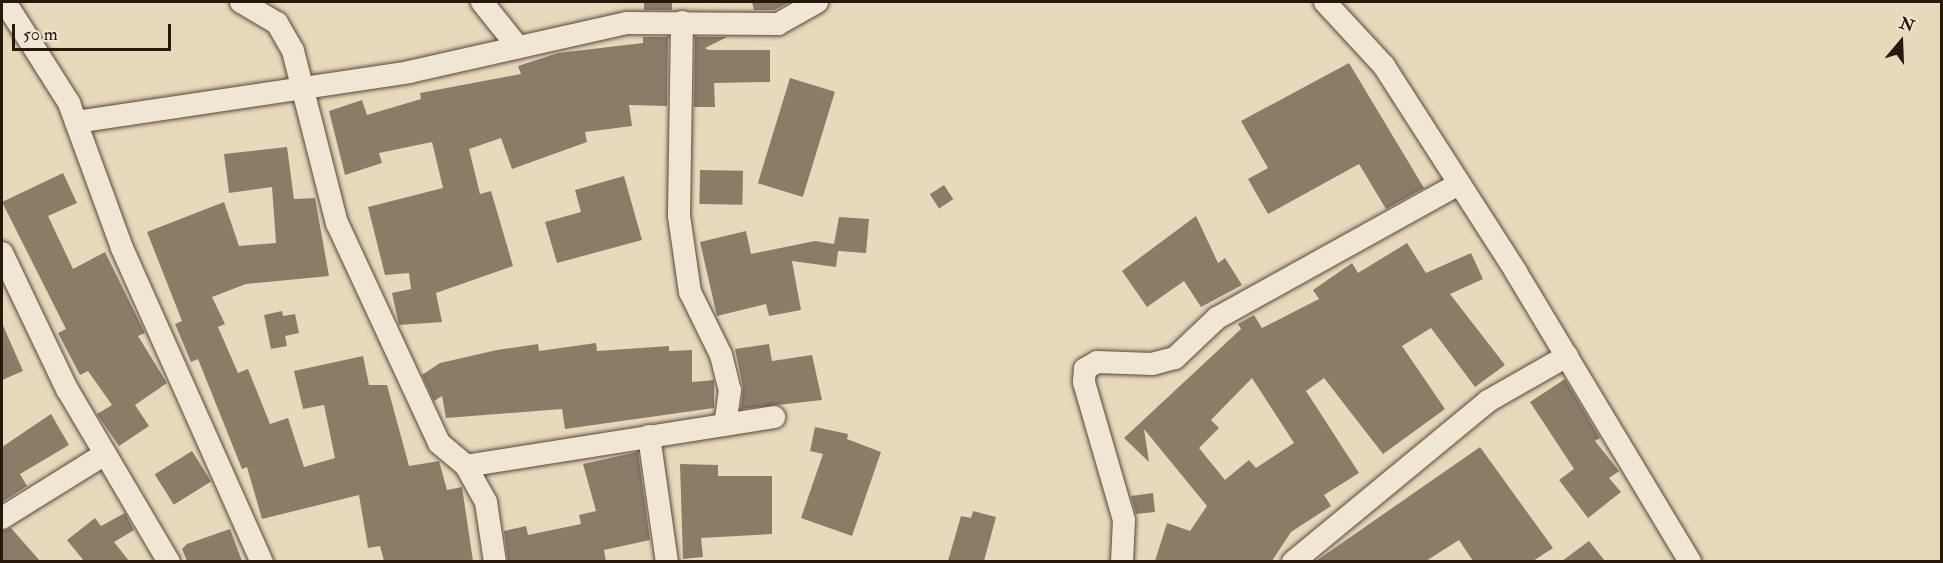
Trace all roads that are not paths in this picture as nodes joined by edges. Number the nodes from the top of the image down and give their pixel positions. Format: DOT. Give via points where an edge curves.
graph roads {
  1 [pos="5,2"];
  2 [pos="241,2"];
  3 [pos="482,2"];
  4 [pos="816,2"];
  5 [pos="1325,2"];
  6 [pos="682,22"];
  7 [pos="518,47"];
  8 [pos="302,90"];
  9 [pos="76,122"];
  10 [pos="1459,184"];
  11 [pos="2,253"];
  12 [pos="1568,356"];
  13 [pos="774,417"];
  14 [pos="725,425"];
  15 [pos="649,436"];
  16 [pos="105,454"];
  17 [pos="466,466"];
  18 [pos="2,518"];
  19 [pos="170,561"];
  20 [pos="262,561"];
  21 [pos="495,561"];
  22 [pos="667,561"];
  23 [pos="1122,561"];
  24 [pos="1293,561"];
  25 [pos="1690,561"];
  1 -- 9 [label="street"];
  2 -- 8 [label="street" via="277,23 293,51"];
  3 -- 7 [label="street"];
  4 -- 6 [label="street" via="778,24"];
  5 -- 10 [label="street" via="1384,66"];
  6 -- 7 [label="street" via="627,23"];
  6 -- 14 [label="street" via="679,216 690,292 721,355 730,390"];
  7 -- 8 [label="street"];
  8 -- 9 [label="street"];
  8 -- 17 [label="street" via="342,233 439,443"];
  9 -- 20 [label="street" via="82,150 122,248"];
  10 -- 12 [label="street"];
  10 -- 23 [label="street" via="1217,318 1175,358 1152,364 1097,362 1085,369 1084,382 1124,520"];
  11 -- 16 [label="street"];
  12 -- 24 [label="street" via="1488,401"];
  12 -- 25 [label="street"];
  13 -- 14 [label="street"];
  14 -- 15 [label="street"];
  15 -- 17 [label="street"];
  15 -- 22 [label="street"];
  16 -- 18 [label="street"];
  16 -- 19 [label="street"];
  17 -- 21 [label="street" via="486,502"];
}
